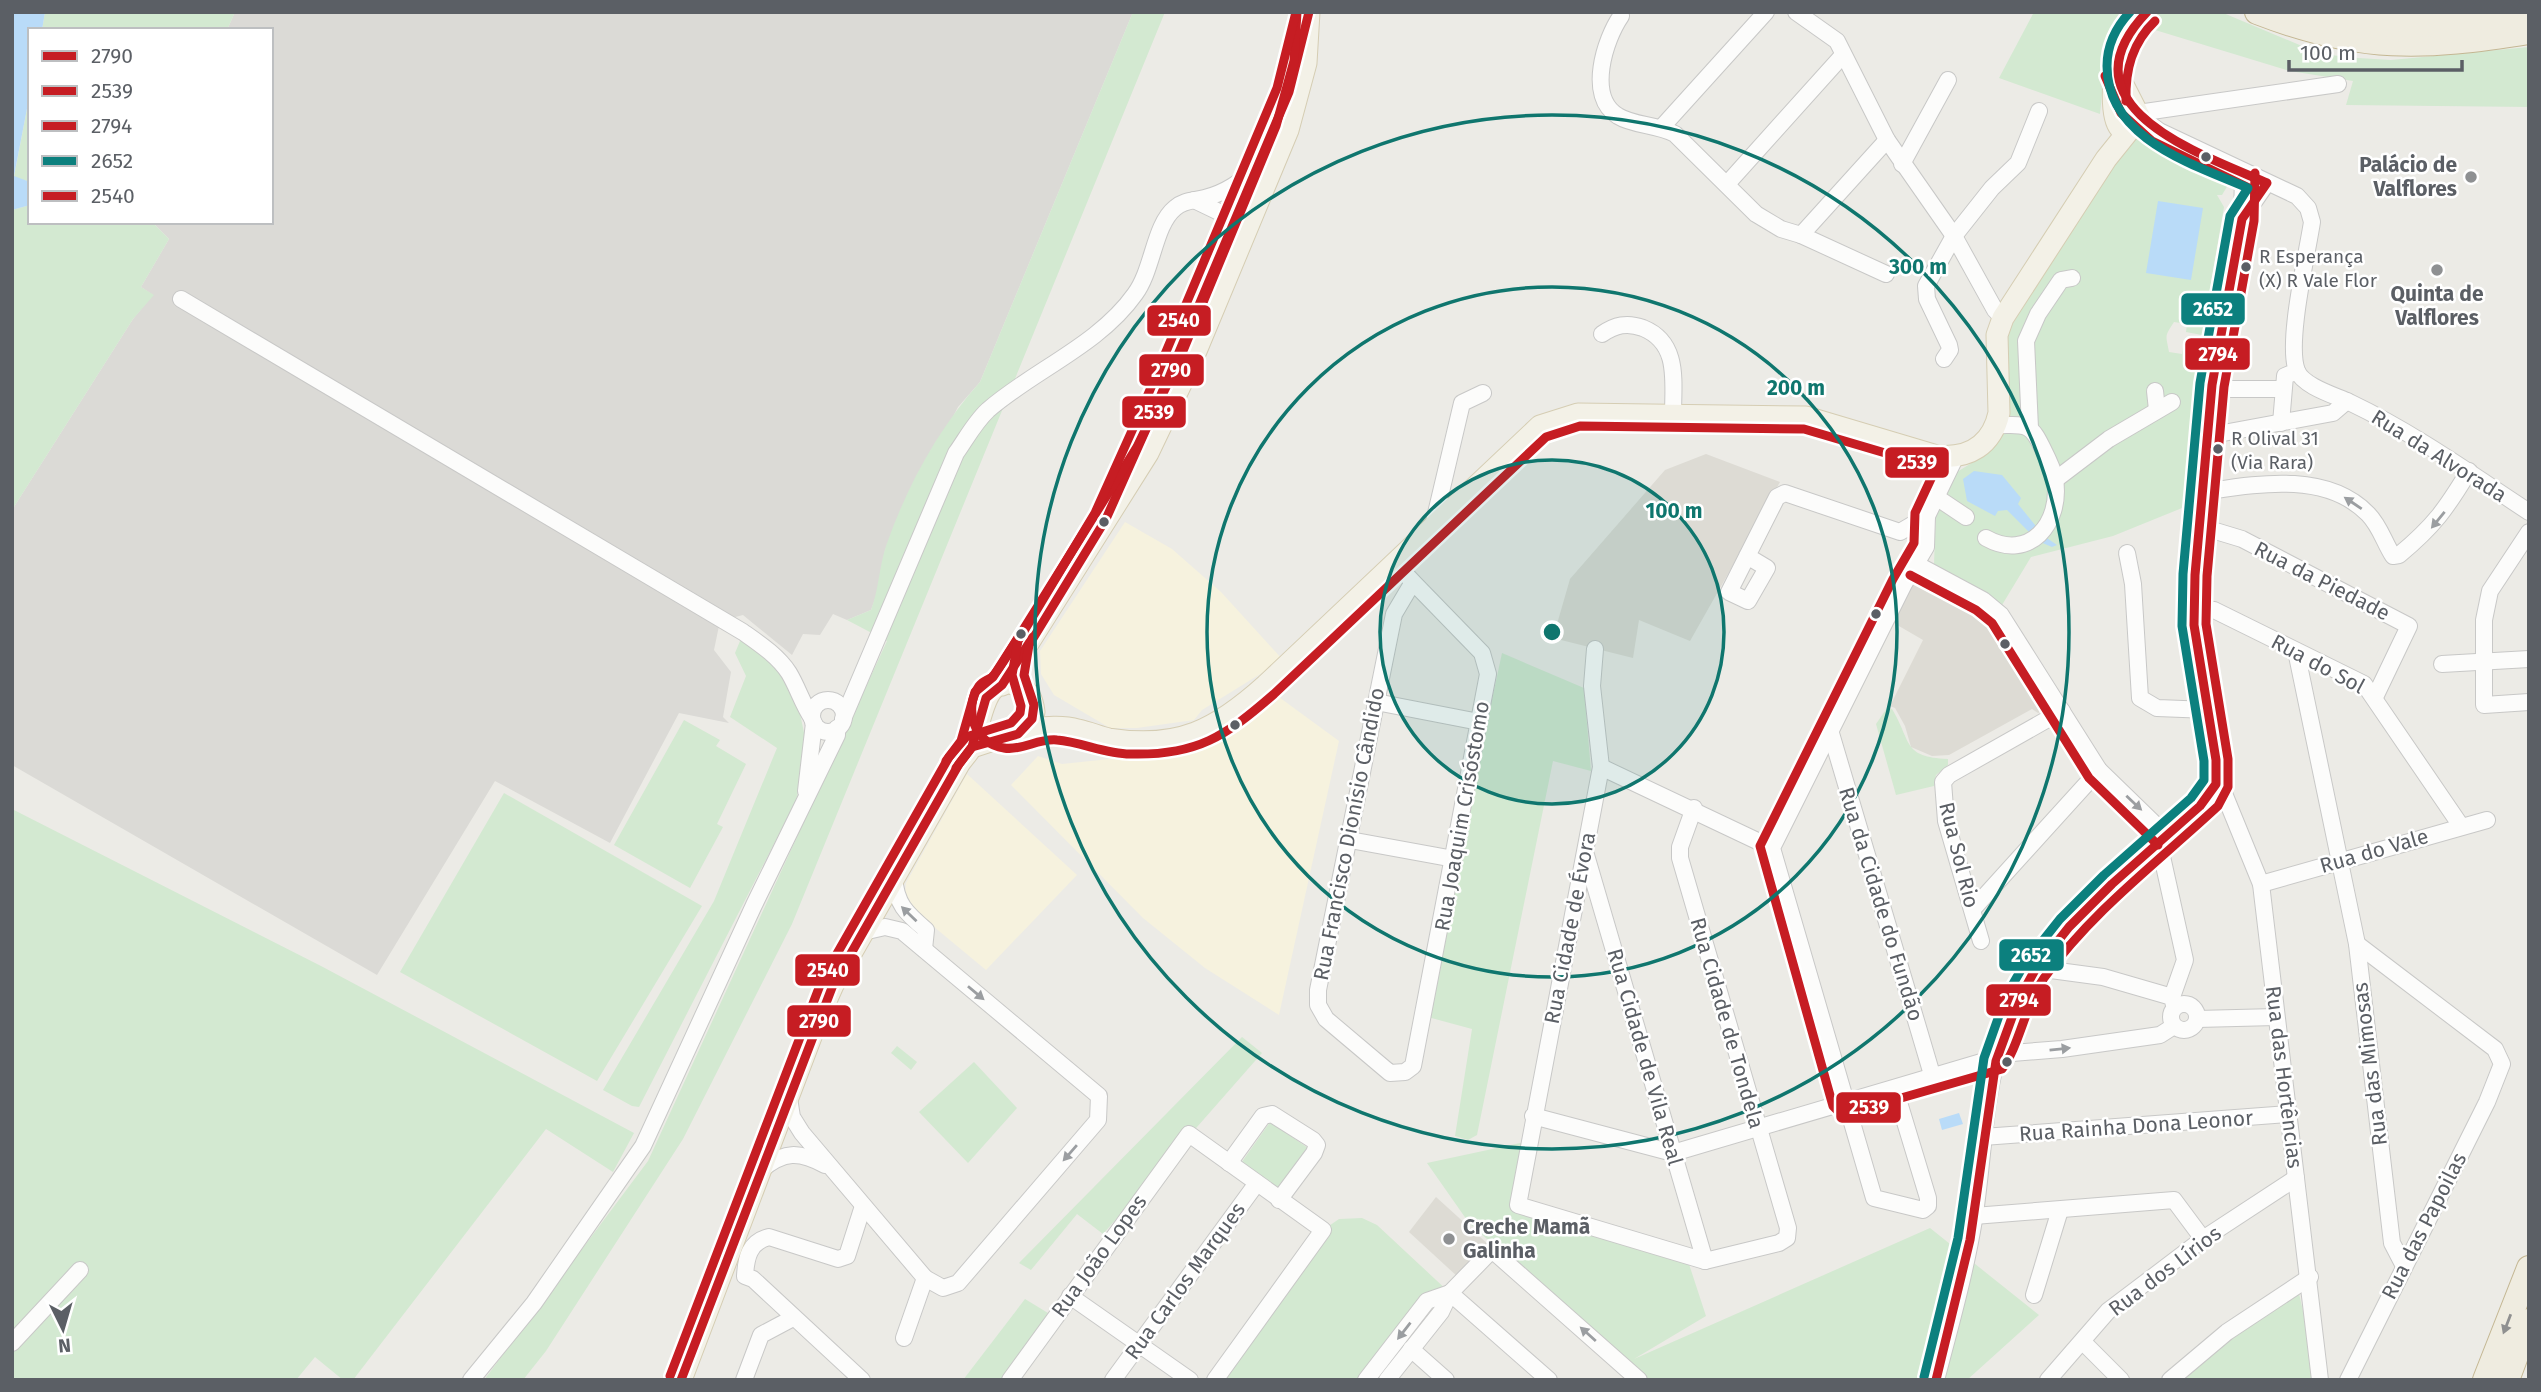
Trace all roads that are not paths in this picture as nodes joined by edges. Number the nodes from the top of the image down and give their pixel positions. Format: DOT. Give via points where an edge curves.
graph roads {
  1 [pos="1766,12"];
  2 [pos="1796,12"];
  3 [pos="2147,12"];
  4 [pos="2257,12"];
  5 [pos="2309,12"];
  6 [pos="2529,13"];
  7 [pos="1621,16"];
  8 [pos="1309,18"];
  9 [pos="2529,32"];
  10 [pos="1843,55"];
  11 [pos="1948,80"];
  12 [pos="2338,84"];
  13 [pos="2174,108"];
  14 [pos="2039,111"];
  15 [pos="2129,118"];
  16 [pos="1662,127"];
  17 [pos="2159,131"];
  18 [pos="1886,141"];
  19 [pos="1262,156"];
  20 [pos="1902,164"];
  21 [pos="2243,173"];
  22 [pos="2267,183"];
  23 [pos="1727,184"];
  24 [pos="1263,193"];
  25 [pos="1204,203"];
  26 [pos="1238,212"];
  27 [pos="2242,219"];
  28 [pos="1801,235"];
  29 [pos="1954,236"];
  30 [pos="1233,244"];
  31 [pos="1886,274"];
  32 [pos="2071,278"];
  33 [pos="181,299"];
  34 [pos="2003,318"];
  35 [pos="1602,334"];
  36 [pos="1944,359"];
  37 [pos="2301,375"];
  38 [pos="2212,389"];
  39 [pos="2282,389"];
  40 [pos="2155,391"];
  41 [pos="1483,393"];
  42 [pos="2347,401"];
  43 [pos="2172,402"];
  44 [pos="2157,410"];
  45 [pos="1673,415"];
  46 [pos="2281,423"];
  47 [pos="1996,425"];
  48 [pos="2030,428"];
  49 [pos="2207,436"];
  50 [pos="1955,458"];
  51 [pos="2469,471"];
  52 [pos="1444,480"];
  53 [pos="2055,480"];
  54 [pos="2203,492"];
  55 [pos="1936,497"];
  56 [pos="1452,501"];
  57 [pos="2528,511"];
  58 [pos="1927,516"];
  59 [pos="1966,517"];
  60 [pos="2199,526"];
  61 [pos="2529,532"];
  62 [pos="1986,538"];
  63 [pos="2127,553"];
  64 [pos="1747,556"];
  65 [pos="1394,562"];
  66 [pos="1916,564"];
  67 [pos="1413,582"];
  68 [pos="2194,609"];
  69 [pos="1029,645"];
  70 [pos="1595,649"];
  71 [pos="2295,651"];
  72 [pos="2529,659"];
  73 [pos="2484,663"];
  74 [pos="2442,664"];
  75 [pos="860,680"];
  76 [pos="1002,685"];
  77 [pos="1030,696"];
  78 [pos="2375,697"];
  79 [pos="1376,702"];
  80 [pos="2529,702"];
  81 [pos="982,710"];
  82 [pos="2209,710"];
  83 [pos="819,711"];
  84 [pos="2062,711"];
  85 [pos="1479,722"];
  86 [pos="840,724"];
  87 [pos="1077,729"];
  88 [pos="1830,730"];
  89 [pos="1018,733"];
  90 [pos="972,747"];
  91 [pos="1601,767"];
  92 [pos="2099,770"];
  93 [pos="2216,784"];
  94 [pos="807,797"];
  95 [pos="1694,808"];
  96 [pos="2487,820"];
  97 [pos="2461,827"];
  98 [pos="2163,839"];
  99 [pos="1350,840"];
  100 [pos="1772,848"];
  101 [pos="1585,853"];
  102 [pos="1454,859"];
  103 [pos="2340,860"];
  104 [pos="894,877"];
  105 [pos="2261,884"];
  106 [pos="1973,909"];
  107 [pos="863,932"];
  108 [pos="1980,941"];
  109 [pos="2357,944"];
  110 [pos="924,949"];
  111 [pos="2036,968"];
  112 [pos="2174,1002"];
  113 [pos="2276,1017"];
  114 [pos="2197,1018"];
  115 [pos="2174,1026"];
  116 [pos="1994,1060"];
  117 [pos="1405,1072"];
  118 [pos="1933,1077"];
  119 [pos="1895,1089"];
  120 [pos="788,1096"];
  121 [pos="1845,1103"];
  122 [pos="2290,1114"];
  123 [pos="1533,1116"];
  124 [pos="1758,1128"];
  125 [pos="1983,1137"];
  126 [pos="1673,1153"];
  127 [pos="1229,1163"];
  128 [pos="828,1167"];
  129 [pos="761,1170"];
  130 [pos="2296,1178"];
  131 [pos="1257,1183"];
  132 [pos="1279,1200"];
  133 [pos="863,1206"];
  134 [pos="2060,1210"];
  135 [pos="1974,1216"];
  136 [pos="2203,1239"];
  137 [pos="1705,1261"];
  138 [pos="2404,1266"];
  139 [pos="2529,1268"];
  140 [pos="80,1270"];
  141 [pos="2309,1277"];
  142 [pos="925,1278"];
  143 [pos="1450,1293"];
  144 [pos="2034,1295"];
  145 [pos="1070,1296"];
  146 [pos="793,1318"];
  147 [pos="2529,1321"];
  148 [pos="904,1338"];
  149 [pos="2083,1342"];
  150 [pos="12,1343"];
  151 [pos="1138,1345"];
  152 [pos="1411,1349"];
  153 [pos="858,1379"];
  154 [pos="471,1380"];
  155 [pos="681,1380"];
  156 [pos="744,1380"];
  157 [pos="1010,1380"];
  158 [pos="1113,1380"];
  159 [pos="1190,1380"];
  160 [pos="1215,1380"];
  161 [pos="1366,1380"];
  162 [pos="1387,1380"];
  163 [pos="1446,1380"];
  164 [pos="1549,1380"];
  165 [pos="1639,1380"];
  166 [pos="1936,1380"];
  167 [pos="2048,1380"];
  168 [pos="2121,1380"];
  169 [pos="2170,1380"];
  170 [pos="2320,1380"];
  171 [pos="2348,1380"];
  172 [pos="2485,1380"];
  173 [pos="2507,1380"];
  1 -- 16 [label="street"];
  2 -- 10 [label="street" via="1837,41"];
  3 -- 15 [label="main road" via="2123,38 2116,71"];
  4 -- 9 [label="highway" via="2324,34 2385,45 2434,46"];
  5 -- 6 [label="highway" via="2408,27"];
  7 -- 16 [label="street" via="1610,32 1603,57 1605,103 1618,116"];
  8 -- 19 [label="main road" via="1289,92"];
  8 -- 24 [label="main road" via="1299,95"];
  10 -- 18 [label="street"];
  10 -- 23 [label="street"];
  11 -- 20 [label="street"];
  12 -- 13 [label="street"];
  13 -- 15 [label="street"];
  13 -- 17 [label="street" via="2163,118"];
  14 -- 29 [label="street" via="2018,163"];
  15 -- 17 [label="street"];
  15 -- 34 [label="main road"];
  16 -- 23 [label="street"];
  17 -- 21 [label="street"];
  18 -- 20 [label="street"];
  18 -- 28 [label="street"];
  19 -- 25 [label="street" via="1238,182"];
  19 -- 26 [label="main road"];
  20 -- 29 [label="street"];
  21 -- 22 [label="street"];
  21 -- 27 [label="street"];
  22 -- 27 [label="street"];
  22 -- 37 [label="street" via="2304,201 2312,222 2294,338"];
  23 -- 28 [label="street" via="1756,214"];
  24 -- 26 [label="street"];
  24 -- 30 [label="main road"];
  25 -- 26 [label="street" via="1230,204"];
  25 -- 30 [label="street"];
  25 -- 75 [label="street" via="1184,202 1168,216 1149,270 1119,312 986,412 956,453"];
  26 -- 30 [label="main road"];
  27 -- 38 [label="street"];
  28 -- 31 [label="street"];
  29 -- 34 [label="street" via="1994,310"];
  29 -- 36 [label="street" via="1926,286 1927,299 1949,345"];
  30 -- 69 [label="main road" via="1153,442"];
  32 -- 48 [label="street" via="2061,280 2026,341"];
  33 -- 83 [label="street" via="743,632 772,654"];
  34 -- 47 [label="main road" via="1997,335"];
  35 -- 45 [label="street" via="1613,326 1634,325 1653,332 1667,346 1673,364"];
  37 -- 39 [label="street" via="2285,376"];
  37 -- 42 [label="street, Rua da Alvorada"];
  38 -- 39 [label="street"];
  38 -- 49 [label="street"];
  39 -- 46 [label="street"];
  40 -- 44 [label="street"];
  41 -- 52 [label="street" via="1462,402"];
  42 -- 46 [label="street" via="2333,413"];
  42 -- 51 [label="street, Rua da Alvorada"];
  43 -- 44 [label="street"];
  44 -- 53 [label="street"];
  45 -- 50 [label="main road" via="1806,417"];
  45 -- 56 [label="main road" via="1560,417 1540,426"];
  46 -- 49 [label="street"];
  47 -- 48 [label="street"];
  47 -- 50 [label="main road" via="1975,451"];
  48 -- 53 [label="street"];
  49 -- 54 [label="street"];
  50 -- 55 [label="street"];
  51 -- 54 [label="street, one-way" via="2432,528 2393,556 2367,513 2334,490 2271,485"];
  51 -- 57 [label="street, Rua da Alvorada"];
  52 -- 56 [label="street"];
  52 -- 56 [label="street" via="1457,486"];
  53 -- 62 [label="street" via="2053,513 2040,535 2021,545 2002,547"];
  54 -- 60 [label="street"];
  55 -- 58 [label="street"];
  55 -- 59 [label="street"];
  56 -- 65 [label="main road"];
  58 -- 64 [label="street" via="1900,532 1781,492"];
  58 -- 66 [label="street" via="1926,547"];
  60 -- 68 [label="street"];
  60 -- 78 [label="street, Rua da Piedade" via="2242,539 2409,626"];
  61 -- 73 [label="street" via="2490,591 2484,620"];
  63 -- 82 [label="street" via="2140,698 2150,707"];
  65 -- 67 [label="street"];
  65 -- 87 [label="main road" via="1266,685 1206,731 1130,742"];
  66 -- 84 [label="street" via="1983,600 2001,615"];
  66 -- 88 [label="street"];
  67 -- 79 [label="street, Rua Francisco Dionísio Cândido" via="1394,614"];
  67 -- 85 [label="street, Rua Joaquim Crisóstomo" via="1482,653 1488,674"];
  68 -- 71 [label="street, Rua do Sol" via="2214,610"];
  68 -- 82 [label="street"];
  69 -- 76 [label="main road"];
  69 -- 77 [label="main road" via="1024,661"];
  70 -- 91 [label="street, Rua Cidade de Évora" via="1592,686"];
  71 -- 78 [label="street, Rua do Sol" via="2364,684"];
  71 -- 103 [label="street, Rua das Mimosas"];
  72 -- 73 [label="street"];
  73 -- 74 [label="street"];
  73 -- 80 [label="street" via="2484,705"];
  75 -- 83 [label="street"];
  75 -- 86 [label="street"];
  76 -- 77 [label="main road" via="1016,685"];
  76 -- 81 [label="main road" via="990,692"];
  77 -- 87 [label="main road"];
  77 -- 89 [label="main road" via="1034,712"];
  78 -- 97 [label="street, Rua do Sol"];
  79 -- 85 [label="street"];
  79 -- 99 [label="street, Rua Francisco Dionísio Cândido"];
  81 -- 89 [label="main road" via="990,728 1000,734"];
  81 -- 90 [label="main road"];
  82 -- 93 [label="street"];
  83 -- 86 [label="street" via="827,731"];
  83 -- 86 [label="street" via="842,709"];
  83 -- 94 [label="street"];
  84 -- 92 [label="street"];
  84 -- 106 [label="street, Rua Sol Rio" via="1943,782 1947,821"];
  85 -- 102 [label="street, Rua Joaquim Crisóstomo"];
  86 -- 94 [label="street"];
  87 -- 89 [label="main road" via="1054,727"];
  88 -- 100 [label="street"];
  88 -- 118 [label="street, Rua da Cidade do Fundão"];
  89 -- 90 [label="main road"];
  90 -- 104 [label="main road"];
  91 -- 95 [label="street"];
  91 -- 101 [label="street, Rua Cidade de Évora"];
  92 -- 98 [label="street, one-way"];
  92 -- 106 [label="street"];
  93 -- 98 [label="street" via="2210,797"];
  93 -- 105 [label="street, Rua das Hortências" via="2223,791"];
  94 -- 154 [label="street" via="643,1146 534,1303"];
  95 -- 100 [label="street"];
  95 -- 124 [label="street, Rua Cidade de Tondela" via="1680,858"];
  96 -- 97 [label="street, Rua do Vale"];
  97 -- 103 [label="street, Rua do Vale"];
  98 -- 111 [label="street" via="2078,918"];
  98 -- 112 [label="street" via="2185,960"];
  99 -- 102 [label="street"];
  99 -- 117 [label="street, Rua Francisco Dionísio Cândido" via="1318,1005 1326,1018 1390,1073"];
  100 -- 121 [label="street"];
  101 -- 123 [label="street, Rua Cidade de Évora"];
  101 -- 126 [label="street, Rua Cidade de Vila Real"];
  102 -- 117 [label="street, Rua Joaquim Crisóstomo" via="1413,1066"];
  103 -- 105 [label="street, Rua do Vale"];
  103 -- 109 [label="street, Rua das Mimosas"];
  104 -- 107 [label="main road"];
  110 -- 104 [label="street, one-way" via="926,930 902,909"];
  105 -- 113 [label="street, Rua das Hortências"];
  106 -- 108 [label="street, Rua Sol Rio"];
  107 -- 110 [label="street" via="894,928"];
  107 -- 120 [label="main road" via="817,1021"];
  109 -- 138 [label="street, Rua das Mimosas" via="2392,1243"];
  109 -- 138 [label="street, Rua das Papoilas" via="2496,1049 2500,1057 2501,1073"];
  110 -- 142 [label="street, one-way" via="1099,1096 1098,1121 958,1283 943,1289"];
  111 -- 112 [label="street" via="2103,977"];
  111 -- 116 [label="street" via="2016,1002"];
  112 -- 114 [label="street" via="2192,1007"];
  112 -- 115 [label="street" via="2170,1018"];
  113 -- 114 [label="street"];
  113 -- 122 [label="street, Rua das Hortências"];
  114 -- 115 [label="street" via="2190,1029"];
  116 -- 115 [label="street, one-way" via="2012,1053 2161,1035"];
  116 -- 118 [label="street"];
  116 -- 125 [label="street"];
  118 -- 119 [label="street"];
  119 -- 121 [label="street"];
  119 -- 121 [label="street" via="1928,1198 1923,1210 1874,1198"];
  120 -- 128 [label="street" via="792,1117"];
  120 -- 129 [label="main road"];
  121 -- 124 [label="street"];
  122 -- 125 [label="street, Rua Rainha Dona Leonor"];
  122 -- 130 [label="street, Rua das Hortências"];
  123 -- 126 [label="street"];
  123 -- 137 [label="street, Rua Cidade de Évora" via="1518,1205"];
  124 -- 126 [label="street"];
  124 -- 137 [label="street, Rua Cidade de Tondela" via="1788,1228 1787,1238"];
  125 -- 135 [label="street"];
  126 -- 137 [label="street, Rua Cidade de Vila Real"];
  127 -- 131 [label="street"];
  127 -- 132 [label="street" via="1263,1116 1272,1114 1313,1140 1317,1145 1314,1153"];
  127 -- 145 [label="street, Rua João Lopes" via="1189,1134"];
  128 -- 129 [label="street" via="788,1154"];
  128 -- 133 [label="street"];
  129 -- 155 [label="main road"];
  130 -- 136 [label="street, Rua dos Lírios"];
  130 -- 141 [label="street, Rua das Hortências"];
  131 -- 132 [label="street"];
  131 -- 151 [label="street, Rua Carlos Marques"];
  132 -- 160 [label="street" via="1323,1230"];
  133 -- 142 [label="street"];
  133 -- 146 [label="street" via="846,1256 838,1259 769,1237 753,1245 745,1276"];
  134 -- 135 [label="street"];
  134 -- 136 [label="street" via="2174,1199"];
  134 -- 144 [label="street"];
  135 -- 166 [label="street"];
  136 -- 149 [label="street, Rua dos Lírios" via="2108,1311"];
  138 -- 171 [label="street, Rua das Papoilas"];
  139 -- 172 [label="highway, one-way"];
  140 -- 150 [label="street"];
  141 -- 169 [label="street" via="2227,1332"];
  141 -- 170 [label="street, Rua das Hortências"];
  142 -- 148 [label="street"];
  143 -- 152 [label="street"];
  143 -- 161 [label="street, one-way" via="1427,1301"];
  143 -- 164 [label="street"];
  165 -- 143 [label="street, one-way" via="1492,1250"];
  145 -- 151 [label="street"];
  145 -- 157 [label="street, Rua João Lopes"];
  146 -- 153 [label="street"];
  146 -- 156 [label="street" via="761,1335"];
  147 -- 173 [label="highway"];
  149 -- 167 [label="street, Rua dos Lírios"];
  149 -- 168 [label="street"];
  151 -- 158 [label="street, Rua Carlos Marques"];
  151 -- 159 [label="street"];
  152 -- 162 [label="street"];
  152 -- 163 [label="street"];
}
